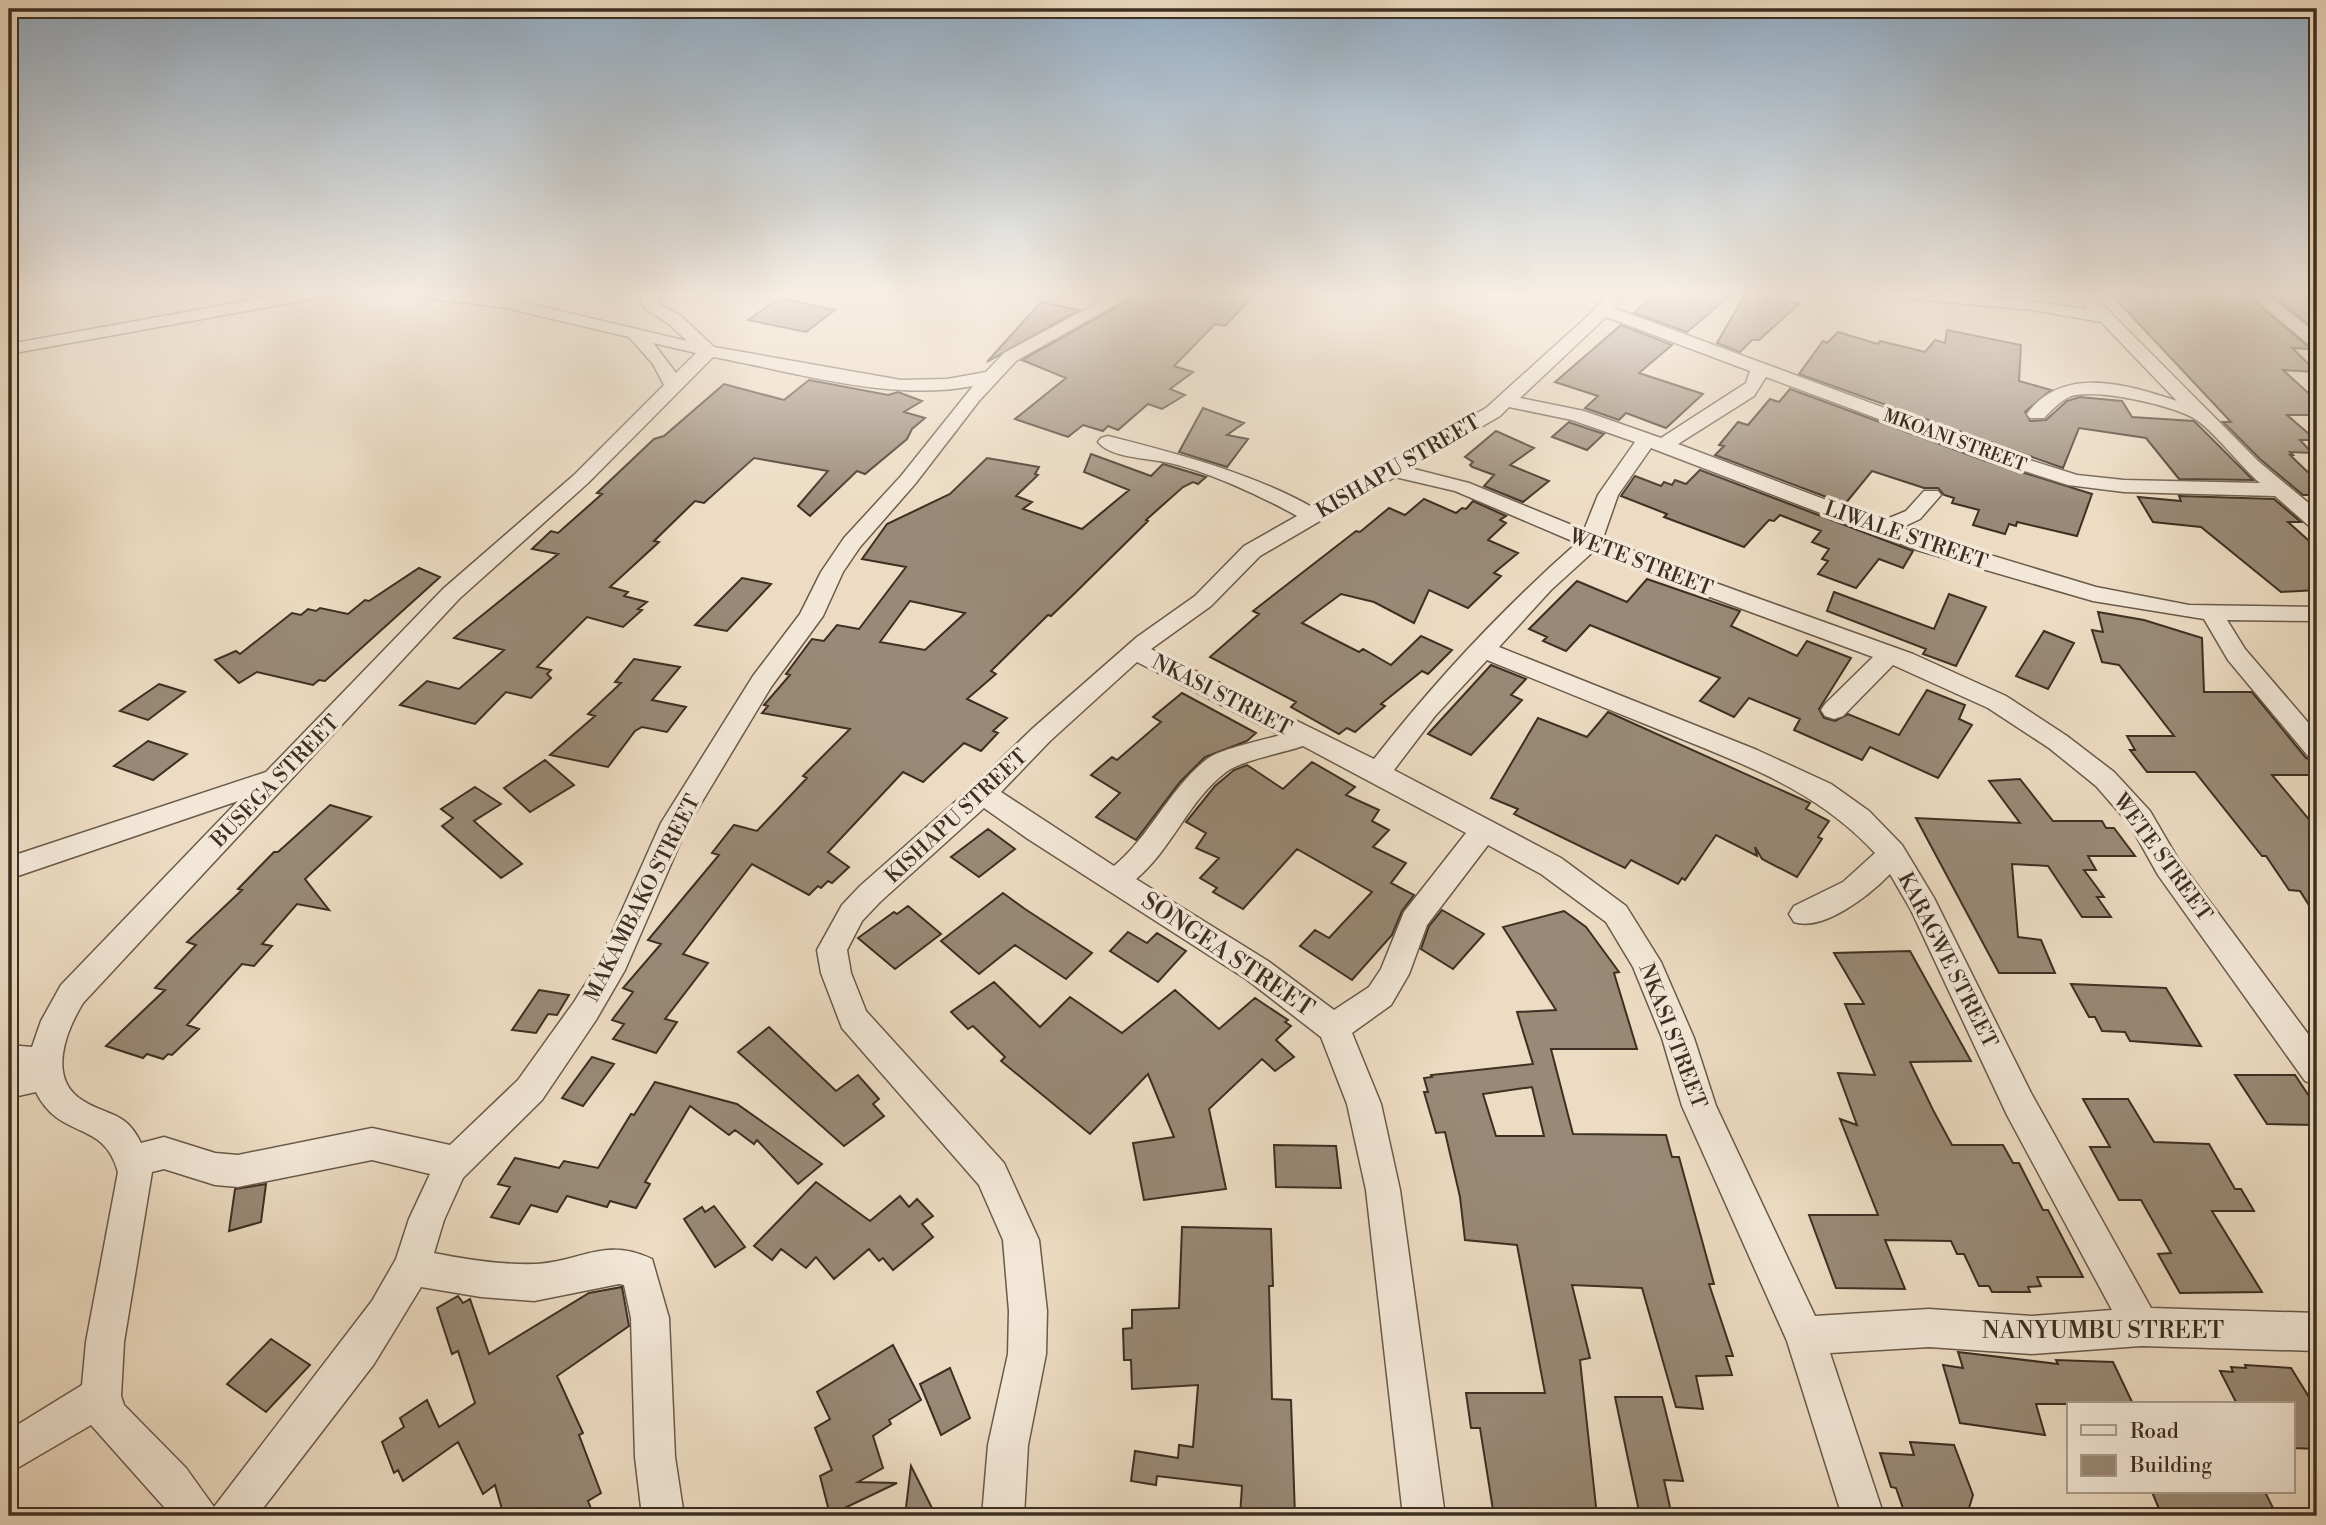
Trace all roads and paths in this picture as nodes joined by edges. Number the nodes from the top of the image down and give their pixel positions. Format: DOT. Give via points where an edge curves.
graph roads {
  1 [pos="662,364"];
  2 [pos="694,364"];
  3 [pos="785,364"];
  4 [pos="1004,364"];
  5 [pos="1546,364"];
  6 [pos="1746,364"];
  7 [pos="2151,364"];
  8 [pos="1760,369"];
  9 [pos="993,376"];
  10 [pos="673,384"];
  11 [pos="1507,401"];
  12 [pos="2037,414"];
  13 [pos="2203,416"];
  14 [pos="1108,442"];
  15 [pos="1655,442"];
  16 [pos="1393,471"];
  17 [pos="2281,490"];
  18 [pos="1931,495"];
  19 [pos="1312,516"];
  20 [pos="2317,521"];
  21 [pos="1881,529"];
  22 [pos="1590,543"];
  23 [pos="2211,612"];
  24 [pos="2317,614"];
  25 [pos="1483,649"];
  26 [pos="1135,651"];
  27 [pos="1889,654"];
  28 [pos="1834,710"];
  29 [pos="1304,737"];
  30 [pos="2317,750"];
  31 [pos="1378,774"];
  32 [pos="277,778"];
  33 [pos="983,793"];
  34 [pos="1483,831"];
  35 [pos="1892,853"];
  36 [pos="9,868"];
  37 [pos="1116,880"];
  38 [pos="1804,914"];
  39 [pos="1334,1028"];
  40 [pos="9,1059"];
  41 [pos="45,1069"];
  42 [pos="2317,1071"];
  43 [pos="9,1084"];
  44 [pos="133,1161"];
  45 [pos="456,1161"];
  46 [pos="412,1266"];
  47 [pos="2141,1327"];
  48 [pos="2317,1332"];
  49 [pos="1805,1336"];
  50 [pos="101,1396"];
  51 [pos="9,1453"];
  52 [pos="197,1516"];
  53 [pos="231,1516"];
  54 [pos="663,1516"];
  55 [pos="1003,1516"];
  56 [pos="1424,1516"];
  57 [pos="1863,1516"];
  1 -- 10 [label="street"];
  2 -- 10 [label="street, BUSEGA STREET"];
  3 -- 9 [label="street" via="901,386 947,385"];
  4 -- 9 [label="street, MAKAMBAKO STREET"];
  5 -- 11 [label="street, KISHAPU STREET"];
  6 -- 8 [label="street, MKOANI STREET"];
  7 -- 13 [label="street"];
  8 -- 15 [label="street" via="1747,391"];
  8 -- 17 [label="street, MKOANI STREET" via="2076,481"];
  9 -- 45 [label="street, MAKAMBAKO STREET" via="852,542 832,572 811,616 762,682 675,823 610,970 554,1058 515,1106"];
  10 -- 32 [label="street, BUSEGA STREET" via="581,479 452,594"];
  11 -- 15 [label="street, LIWALE STREET" via="1577,415"];
  11 -- 16 [label="street, KISHAPU STREET"];
  12 -- 13 [label="street" via="2062,394 2091,390 2128,392"];
  13 -- 17 [label="street"];
  14 -- 19 [label="street" via="1173,457 1275,495"];
  15 -- 21 [label="street, LIWALE STREET"];
  15 -- 22 [label="street" via="1608,495"];
  16 -- 19 [label="street, KISHAPU STREET"];
  16 -- 22 [label="street, WETE STREET" via="1462,487"];
  17 -- 20 [label="street"];
  18 -- 21 [label="street" via="1913,515"];
  19 -- 26 [label="street, KISHAPU STREET" via="1252,551 1203,601"];
  21 -- 23 [label="street, LIWALE STREET" via="2093,594 2152,607"];
  22 -- 25 [label="street" via="1542,585"];
  22 -- 27 [label="street, WETE STREET"];
  23 -- 24 [label="street, LIWALE STREET"];
  23 -- 30 [label="street" via="2236,654"];
  25 -- 31 [label="street" via="1426,710"];
  25 -- 35 [label="street, KARAGWE STREET" via="1748,756 1822,792 1859,818"];
  26 -- 29 [label="street, NKASI STREET"];
  26 -- 33 [label="street, KISHAPU STREET"];
  27 -- 28 [label="street"];
  27 -- 42 [label="street, WETE STREET" via="1997,702 2105,779 2140,818 2168,867"];
  29 -- 31 [label="street, NKASI STREET"];
  29 -- 37 [label="street" via="1219,764 1189,792 1146,855"];
  31 -- 34 [label="street, NKASI STREET"];
  32 -- 36 [label="street"];
  32 -- 41 [label="street, BUSEGA STREET" via="72,994 59,1014"];
  33 -- 37 [label="street, SONGEA STREET"];
  33 -- 55 [label="street, KISHAPU STREET" via="870,894 852,913 832,950 853,1019 992,1174 1020,1240 1028,1311 1027,1354 1008,1445"];
  34 -- 39 [label="street" via="1414,920 1394,974 1380,996"];
  34 -- 49 [label="street, NKASI STREET" via="1551,866 1616,914 1640,952 1678,1038 1699,1106"];
  35 -- 38 [label="street" via="1845,897"];
  35 -- 47 [label="street, KARAGWE STREET" via="1924,906 2019,1104"];
  37 -- 39 [label="street, SONGEA STREET" via="1257,970"];
  39 -- 56 [label="street, SONGEA STREET" via="1364,1104 1383,1190"];
  40 -- 41 [label="street"];
  41 -- 43 [label="street"];
  41 -- 44 [label="street" via="62,1104 106,1125 131,1152"];
  44 -- 45 [label="street" via="164,1153 238,1171 372,1144"];
  44 -- 50 [label="street" via="132,1198 105,1342"];
  45 -- 46 [label="street, MAKAMBAKO STREET" via="427,1219"];
  46 -- 53 [label="street, MAKAMBAKO STREET" via="360,1350"];
  46 -- 54 [label="street" via="499,1281 550,1281 624,1265 639,1272 650,1318 654,1457"];
  47 -- 48 [label="street, NANYUMBU STREET"];
  47 -- 49 [label="street, NANYUMBU STREET" via="2032,1335 1929,1328"];
  49 -- 57 [label="street, NKASI STREET"];
  50 -- 51 [label="street"];
  50 -- 52 [label="street" via="108,1416 172,1482"];
}
